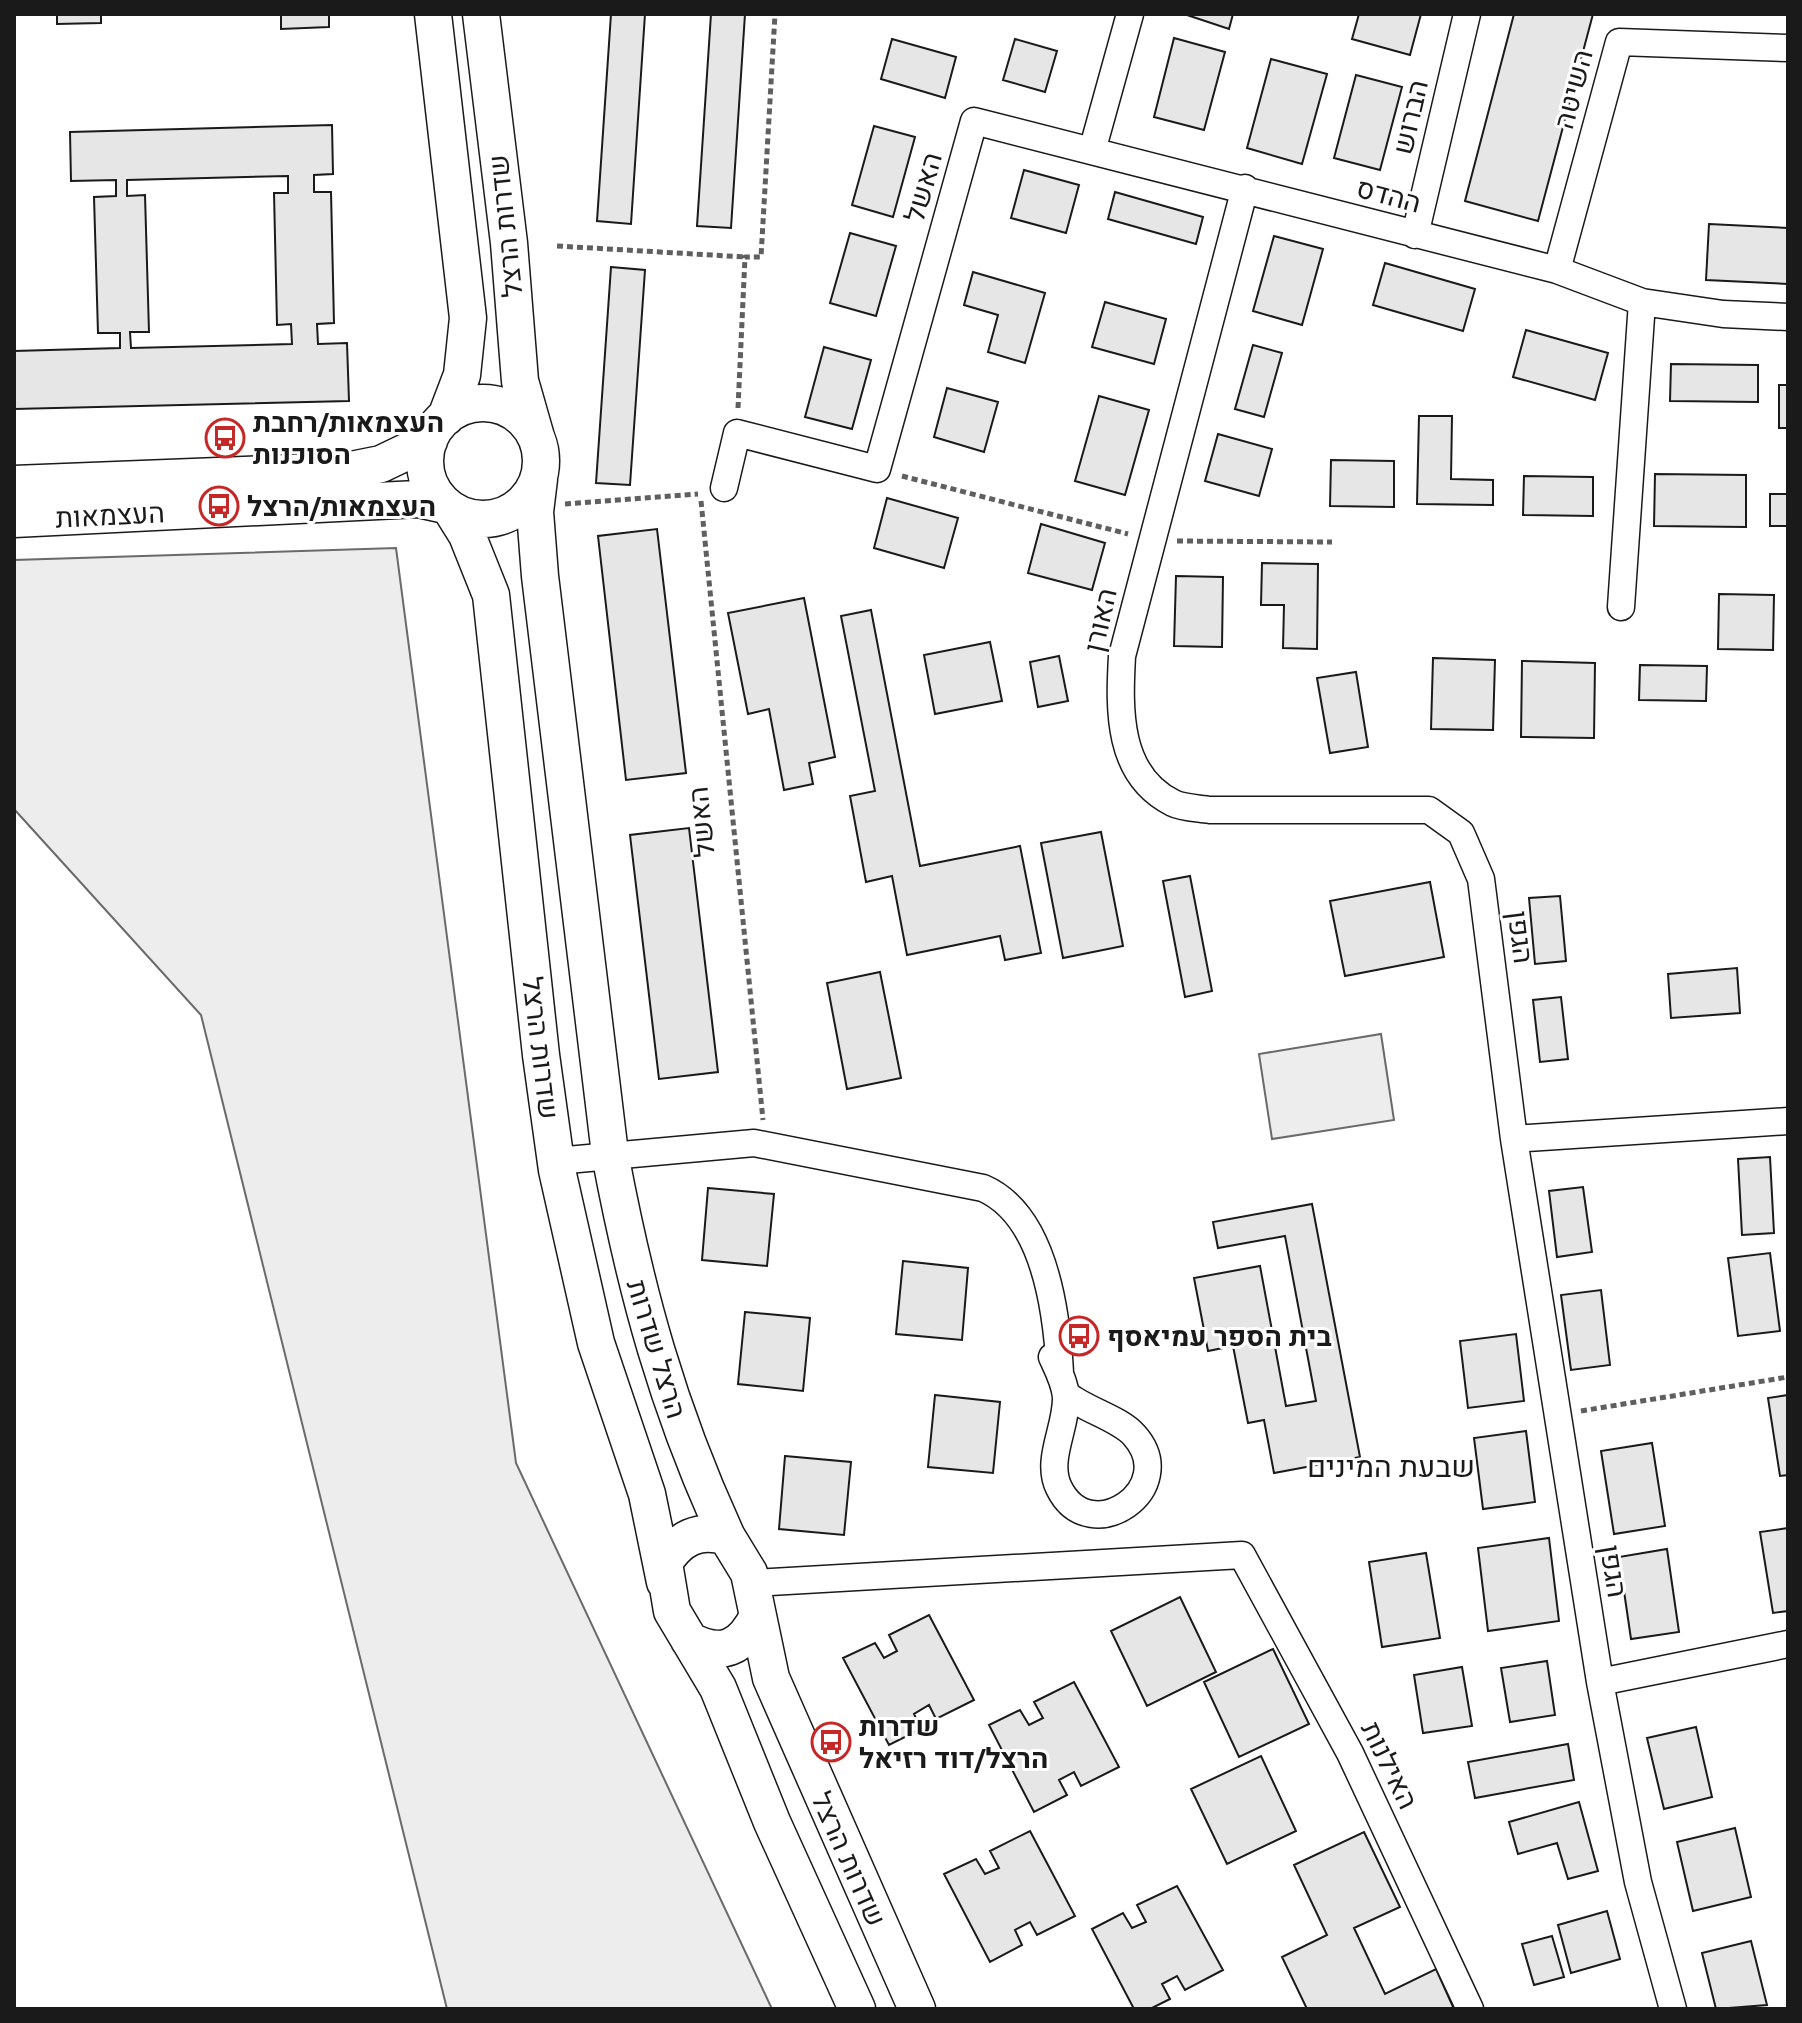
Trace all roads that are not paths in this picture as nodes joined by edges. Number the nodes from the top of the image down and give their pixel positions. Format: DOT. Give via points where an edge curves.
graph roads {
  1 [pos="433,14"];
  2 [pos="481,14"];
  3 [pos="1130,14"];
  4 [pos="1467,14"];
  5 [pos="1788,48"];
  6 [pos="974,121"];
  7 [pos="1092,151"];
  8 [pos="1245,188"];
  9 [pos="1415,235"];
  10 [pos="1557,270"];
  11 [pos="1642,302"];
  12 [pos="1788,317"];
  13 [pos="437,429"];
  14 [pos="536,437"];
  15 [pos="14,484"];
  16 [pos="712,491"];
  17 [pos="537,493"];
  18 [pos="448,508"];
  19 [pos="14,519"];
  20 [pos="1621,607"];
  21 [pos="1429,810"];
  22 [pos="1788,1121"];
  23 [pos="1514,1139"];
  24 [pos="610,1154"];
  25 [pos="556,1161"];
  26 [pos="1063,1383"];
  27 [pos="727,1537"];
  28 [pos="665,1582"];
  29 [pos="755,1599"];
  30 [pos="689,1640"];
  31 [pos="1788,1644"];
  32 [pos="1600,1682"];
  33 [pos="857,2009"];
  34 [pos="917,2009"];
  35 [pos="1470,2009"];
  36 [pos="1673,2009"];
  1 -- 13 [label="main road, שדרות הרצל" via="468,318 462,375"];
  2 -- 14 [label="main road, שדרות הרצל" via="520,381"];
  3 -- 7 [label="street"];
  4 -- 9 [label="street, הברוש"];
  5 -- 10 [label="street, השיטה" via="1619,42"];
  6 -- 7 [label="street, ההדס"];
  6 -- 16 [label="street, האשל" via="877,469 737,433"];
  7 -- 8 [label="street, ההדס"];
  8 -- 9 [label="street, ההדס"];
  8 -- 21 [label="street, האורן" via="1122,656 1119,706 1128,756 1149,787 1175,805 1210,810"];
  9 -- 10 [label="street, ההדס"];
  10 -- 11 [label="street, ההדס"];
  11 -- 12 [label="street, ההדס"];
  11 -- 20 [label="street"];
  13 -- 14 [label="main road" via="461,407 496,404 526,422"];
  13 -- 15 [label="main road, העצמאות" via="381,464 346,471"];
  13 -- 18 [label="main road" via="427,475"];
  14 -- 17 [label="main road" via="541,465"];
  17 -- 18 [label="main road" via="519,508 486,520"];
  17 -- 24 [label="main road, שדרות הרצל" via="540,576"];
  18 -- 19 [label="main road, העצמאות" via="418,499"];
  18 -- 25 [label="main road, שדרות הרצל" via="472,545 491,595"];
  21 -- 23 [label="street, הגפן" via="1461,833 1481,879"];
  22 -- 23 [label="street"];
  23 -- 32 [label="street, הגפן"];
  24 -- 25 [label="street"];
  24 -- 26 [label="street" via="766,1145 993,1192 1013,1228 1043,1335"];
  24 -- 27 [label="main road, הרצל שדרות" via="653,1343 699,1479"];
  25 -- 28 [label="main road, שדרות הרצל" via="579,1275 647,1494"];
  26 -- 26 [label="street" via="1057,1485 1066,1499 1085,1511 1115,1512 1136,1499 1144,1484 1144,1451 1129,1431"];
  27 -- 28 [label="main road" via="709,1531 674,1547 664,1563"];
  27 -- 29 [label="main road"];
  28 -- 30 [label="main road" via="672,1611"];
  29 -- 30 [label="main road" via="750,1633 722,1650 708,1650"];
  29 -- 34 [label="main road, שדרות הרצל" via="771,1678"];
  29 -- 35 [label="street, האילנות" via="1242,1555 1350,1753"];
  30 -- 33 [label="main road, שדרות הרצל" via="718,1688"];
  31 -- 32 [label="street"];
  32 -- 36 [label="street, הגפן" via="1638,1882"];
}
